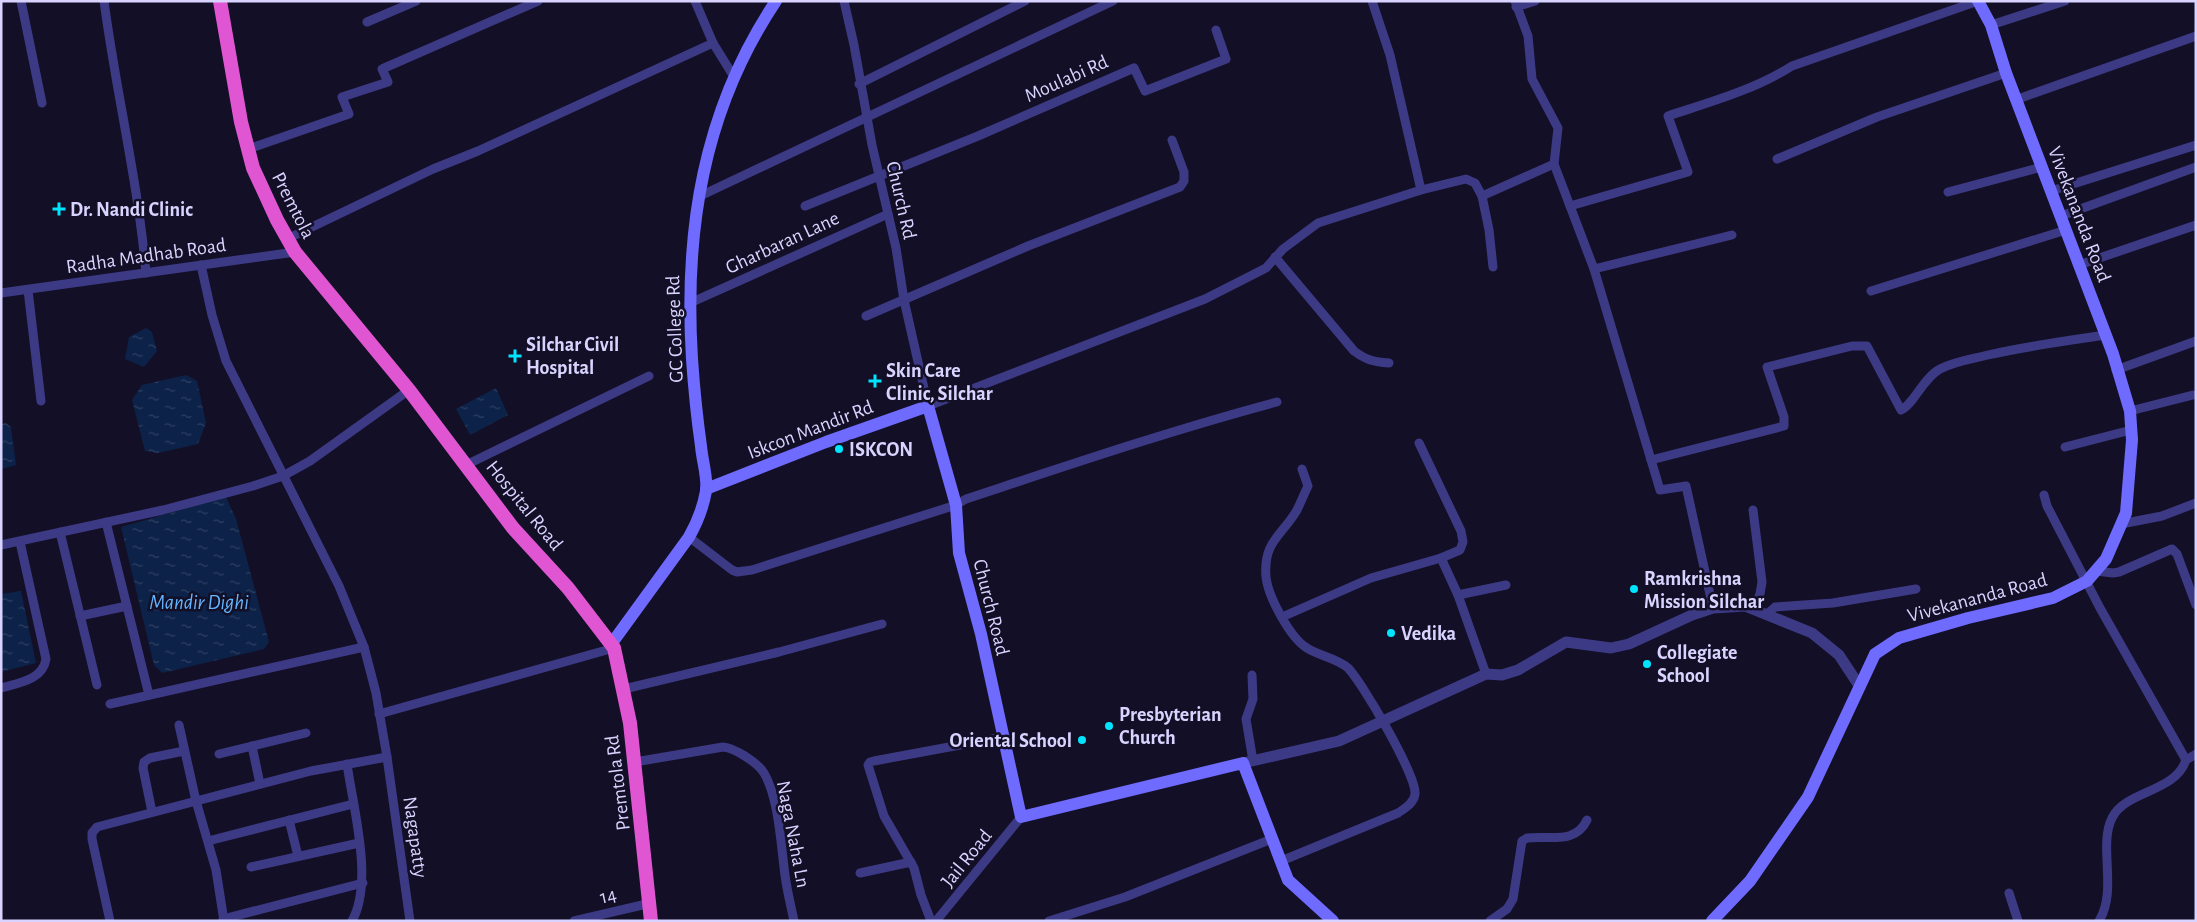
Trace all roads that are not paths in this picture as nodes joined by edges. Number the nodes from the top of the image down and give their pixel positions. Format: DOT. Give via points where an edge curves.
graph roads {
  1 [pos="21,1"];
  2 [pos="104,1"];
  3 [pos="220,1"];
  4 [pos="416,1"];
  5 [pos="538,1"];
  6 [pos="695,1"];
  7 [pos="776,1"];
  8 [pos="844,1"];
  9 [pos="1025,1"];
  10 [pos="1112,1"];
  11 [pos="1372,1"];
  12 [pos="1535,1"];
  13 [pos="1978,1"];
  14 [pos="2065,1"];
  15 [pos="1516,4"];
  16 [pos="367,22"];
  17 [pos="1991,25"];
  18 [pos="1216,30"];
  19 [pos="2196,36"];
  20 [pos="713,43"];
  21 [pos="2006,73"];
  22 [pos="734,77"];
  23 [pos="859,84"];
  24 [pos="2018,99"];
  25 [pos="42,104"];
  26 [pos="866,116"];
  27 [pos="1172,140"];
  28 [pos="2196,145"];
  29 [pos="248,149"];
  30 [pos="1777,159"];
  31 [pos="1554,164"];
  32 [pos="2042,167"];
  33 [pos="2196,167"];
  34 [pos="879,177"];
  35 [pos="1421,190"];
  36 [pos="2051,191"];
  37 [pos="1948,192"];
  38 [pos="1482,196"];
  39 [pos="698,198"];
  40 [pos="805,206"];
  41 [pos="1570,206"];
  42 [pos="888,214"];
  43 [pos="2061,216"];
  44 [pos="2196,225"];
  45 [pos="2066,230"];
  46 [pos="1732,235"];
  47 [pos="287,239"];
  48 [pos="295,252"];
  49 [pos="1275,257"];
  50 [pos="201,265"];
  51 [pos="2079,265"];
  52 [pos="1493,267"];
  53 [pos="1594,269"];
  54 [pos="146,273"];
  55 [pos="28,290"];
  56 [pos="1871,291"];
  57 [pos="1,294"];
  58 [pos="904,300"];
  59 [pos="690,304"];
  60 [pos="866,316"];
  61 [pos="2106,335"];
  62 [pos="2196,341"];
  63 [pos="1389,363"];
  64 [pos="2116,370"];
  65 [pos="649,376"];
  66 [pos="409,390"];
  67 [pos="2194,395"];
  68 [pos="41,401"];
  69 [pos="1277,402"];
  70 [pos="928,406"];
  71 [pos="2130,411"];
  72 [pos="2131,430"];
  73 [pos="1419,443"];
  74 [pos="2066,447"];
  75 [pos="1651,460"];
  76 [pos="466,465"];
  77 [pos="1302,469"];
  78 [pos="282,476"];
  79 [pos="706,489"];
  80 [pos="2044,495"];
  81 [pos="2196,503"];
  82 [pos="956,504"];
  83 [pos="1752,510"];
  84 [pos="106,522"];
  85 [pos="2121,524"];
  86 [pos="60,532"];
  87 [pos="689,537"];
  88 [pos="20,542"];
  89 [pos="1,545"];
  90 [pos="1442,558"];
  91 [pos="2096,570"];
  92 [pos="2087,581"];
  93 [pos="1506,584"];
  94 [pos="1916,589"];
  95 [pos="1458,595"];
  96 [pos="2196,605"];
  97 [pos="127,606"];
  98 [pos="1713,608"];
  99 [pos="1753,610"];
  100 [pos="1766,615"];
  101 [pos="80,616"];
  102 [pos="1282,616"];
  103 [pos="882,624"];
  104 [pos="613,646"];
  105 [pos="364,648"];
  106 [pos="1252,674"];
  107 [pos="1486,674"];
  108 [pos="97,684"];
  109 [pos="1860,687"];
  110 [pos="1,688"];
  111 [pos="624,688"];
  112 [pos="149,695"];
  113 [pos="110,704"];
  114 [pos="379,714"];
  115 [pos="1382,722"];
  116 [pos="179,725"];
  117 [pos="306,733"];
  118 [pos="1003,737"];
  119 [pos="252,746"];
  120 [pos="184,751"];
  121 [pos="220,754"];
  122 [pos="2196,754"];
  123 [pos="387,757"];
  124 [pos="2186,760"];
  125 [pos="635,762"];
  126 [pos="1248,762"];
  127 [pos="347,764"];
  128 [pos="260,784"];
  129 [pos="196,801"];
  130 [pos="353,804"];
  131 [pos="152,812"];
  132 [pos="1021,817"];
  133 [pos="289,820"];
  134 [pos="1587,820"];
  135 [pos="1272,839"];
  136 [pos="208,841"];
  137 [pos="358,843"];
  138 [pos="298,856"];
  139 [pos="1281,861"];
  140 [pos="911,862"];
  141 [pos="251,867"];
  142 [pos="860,873"];
  143 [pos="362,883"];
  144 [pos="2009,893"];
  145 [pos="650,903"];
  146 [pos="224,920"];
  147 [pos="110,921"];
  148 [pos="352,921"];
  149 [pos="410,921"];
  150 [pos="574,921"];
  151 [pos="652,921"];
  152 [pos="794,921"];
  153 [pos="931,921"];
  154 [pos="936,921"];
  155 [pos="1050,921"];
  156 [pos="1332,921"];
  157 [pos="1490,921"];
  158 [pos="1712,921"];
  159 [pos="2018,921"];
  160 [pos="2099,921"];
  1 -- 25 [label="street"];
  2 -- 54 [label="street" via="140,213"];
  3 -- 29 [label="highway, Premtola"];
  4 -- 16 [label="street"];
  5 -- 29 [label="street" via="382,69 388,82 342,96 349,114"];
  6 -- 20 [label="street"];
  7 -- 22 [label="main road, GC College Rd"];
  8 -- 23 [label="street, Church Rd"];
  9 -- 23 [label="street"];
  10 -- 26 [label="street"];
  11 -- 35 [label="street" via="1390,55"];
  12 -- 15 [label="street"];
  13 -- 17 [label="main road, Vivekananda Road"];
  13 -- 41 [label="street" via="1792,66 1745,90 1668,116 1688,172"];
  14 -- 17 [label="street"];
  15 -- 31 [label="street" via="1528,36 1532,79 1558,128"];
  17 -- 21 [label="main road, Vivekananda Road"];
  18 -- 34 [label="street, Moulabi Rd" via="1226,59 1145,91 1134,68"];
  19 -- 24 [label="street"];
  20 -- 22 [label="street"];
  20 -- 47 [label="street" via="433,169"];
  21 -- 24 [label="main road, Vivekananda Road"];
  21 -- 30 [label="street" via="1877,117"];
  22 -- 39 [label="main road, GC College Rd" via="709,148"];
  23 -- 26 [label="street, Church Rd"];
  24 -- 32 [label="main road, Vivekananda Road"];
  26 -- 34 [label="street, Church Rd"];
  26 -- 39 [label="street"];
  27 -- 58 [label="street" via="1184,172 1180,187 1028,246"];
  28 -- 36 [label="street"];
  29 -- 47 [label="highway, Premtola"];
  31 -- 38 [label="street"];
  31 -- 41 [label="street"];
  32 -- 36 [label="main road, Vivekananda Road"];
  32 -- 37 [label="street"];
  33 -- 43 [label="street"];
  34 -- 40 [label="street"];
  34 -- 42 [label="street, Church Rd"];
  35 -- 38 [label="street" via="1466,180 1475,184"];
  35 -- 49 [label="street" via="1318,223"];
  36 -- 43 [label="main road, Vivekananda Road"];
  38 -- 52 [label="street"];
  39 -- 59 [label="main road, GC College Rd" via="689,277"];
  41 -- 53 [label="street"];
  42 -- 58 [label="street, Church Rd"];
  42 -- 59 [label="street, Gharbaran Lane"];
  43 -- 45 [label="main road, Vivekananda Road"];
  44 -- 51 [label="street"];
  45 -- 51 [label="main road, Vivekananda Road"];
  45 -- 56 [label="street"];
  46 -- 53 [label="street"];
  47 -- 48 [label="highway, Premtola"];
  48 -- 50 [label="street, Radha Madhab Road"];
  48 -- 66 [label="highway, Premtola"];
  49 -- 63 [label="street" via="1354,351 1365,359"];
  49 -- 70 [label="street" via="1266,268 1205,299"];
  50 -- 54 [label="street, Radha Madhab Road"];
  50 -- 78 [label="street, Nagapatty" via="226,361"];
  51 -- 61 [label="main road, Vivekananda Road"];
  53 -- 75 [label="street"];
  54 -- 55 [label="street, Radha Madhab Road"];
  55 -- 57 [label="street, Radha Madhab Road"];
  55 -- 68 [label="street"];
  58 -- 60 [label="street"];
  58 -- 70 [label="street, Church Rd"];
  59 -- 79 [label="main road, GC College Rd" via="692,359"];
  61 -- 64 [label="main road, Vivekananda Road"];
  61 -- 75 [label="street" via="2019,348 1956,362 1927,379 1900,410 1867,346 1852,346 1767,367 1784,426"];
  62 -- 64 [label="street"];
  64 -- 71 [label="main road, Vivekananda Road"];
  65 -- 76 [label="street"];
  66 -- 76 [label="highway, Hospital Road"];
  66 -- 78 [label="street" via="310,461"];
  67 -- 71 [label="street"];
  69 -- 82 [label="street" via="1211,419"];
  70 -- 79 [label="main road, Iskcon Mandir Rd"];
  70 -- 82 [label="main road, Church Road"];
  71 -- 72 [label="main road, Vivekananda Road"];
  72 -- 74 [label="street"];
  72 -- 85 [label="main road, Vivekananda Road" via="2126,513"];
  73 -- 90 [label="street" via="1464,542 1460,550"];
  75 -- 98 [label="street" via="1660,490 1686,486"];
  76 -- 104 [label="highway, Hospital Road" via="513,528 568,588"];
  77 -- 102 [label="street" via="1308,486 1296,511 1268,550 1266,577"];
  78 -- 84 [label="street" via="190,503"];
  78 -- 105 [label="street, Nagapatty" via="339,586"];
  79 -- 87 [label="main road, GC College Rd" via="697,522"];
  80 -- 92 [label="street"];
  81 -- 85 [label="street" via="2162,516"];
  82 -- 87 [label="street" via="743,572 732,570"];
  82 -- 118 [label="main road, Church Road" via="959,553 981,634"];
  83 -- 99 [label="street" via="1762,582"];
  84 -- 86 [label="street"];
  84 -- 97 [label="street"];
  85 -- 91 [label="main road, Vivekananda Road" via="2106,559"];
  86 -- 88 [label="street"];
  86 -- 101 [label="street"];
  87 -- 104 [label="main road, GC College Rd"];
  88 -- 89 [label="street"];
  88 -- 110 [label="street" via="46,659 45,667 34,677"];
  90 -- 95 [label="street"];
  90 -- 102 [label="street" via="1371,578"];
  91 -- 92 [label="main road, Vivekananda Road"];
  91 -- 96 [label="street" via="2119,572 2172,549 2177,554"];
  92 -- 109 [label="main road, Vivekananda Road" via="2053,598 1899,638 1875,654"];
  92 -- 124 [label="street"];
  93 -- 95 [label="street"];
  94 -- 100 [label="street" via="1833,603 1775,607"];
  95 -- 107 [label="street"];
  97 -- 101 [label="street"];
  97 -- 112 [label="street"];
  98 -- 99 [label="street" via="1745,606"];
  98 -- 107 [label="street" via="1629,644 1611,648 1566,642 1518,670 1502,675"];
  99 -- 100 [label="street"];
  100 -- 109 [label="street" via="1812,633 1839,655"];
  101 -- 108 [label="street"];
  102 -- 115 [label="street" via="1290,631 1306,648 1347,666"];
  103 -- 111 [label="street"];
  104 -- 111 [label="highway, Premtola Rd"];
  104 -- 114 [label="street"];
  105 -- 112 [label="street"];
  105 -- 114 [label="street, Nagapatty"];
  106 -- 126 [label="street" via="1253,699 1246,719"];
  107 -- 115 [label="street"];
  109 -- 158 [label="main road, Vivekananda Road" via="1808,797 1750,881"];
  111 -- 125 [label="highway, Premtola Rd"];
  112 -- 113 [label="street"];
  114 -- 123 [label="street, Nagapatty"];
  115 -- 126 [label="street" via="1339,741"];
  115 -- 139 [label="street" via="1410,770 1416,793 1414,800 1398,813"];
  116 -- 120 [label="street"];
  117 -- 119 [label="street"];
  118 -- 132 [label="main road, Church Road"];
  118 -- 140 [label="street" via="870,762 868,765 884,816"];
  119 -- 121 [label="street"];
  119 -- 128 [label="street"];
  120 -- 129 [label="street"];
  120 -- 131 [label="street" via="144,762"];
  122 -- 124 [label="street"];
  123 -- 127 [label="street"];
  123 -- 149 [label="street, Nagapatty"];
  124 -- 160 [label="street" via="2176,775 2127,803 2112,819 2108,833 2106,905"];
  125 -- 145 [label="highway, Premtola Rd"];
  125 -- 152 [label="street, Naga Naha Ln" via="723,747 737,750 762,770 780,831"];
  126 -- 132 [label="main road"];
  126 -- 135 [label="main road"];
  127 -- 128 [label="street"];
  127 -- 130 [label="street"];
  128 -- 129 [label="street"];
  129 -- 131 [label="street"];
  129 -- 136 [label="street"];
  130 -- 133 [label="street"];
  130 -- 137 [label="street"];
  131 -- 147 [label="street" via="102,825 92,833"];
  132 -- 154 [label="street, Jail Road"];
  133 -- 136 [label="street"];
  133 -- 138 [label="street"];
  134 -- 157 [label="street" via="1582,830 1575,834 1522,841 1513,899 1507,909"];
  135 -- 139 [label="main road"];
  135 -- 155 [label="street" via="1125,897"];
  136 -- 146 [label="street"];
  137 -- 138 [label="street"];
  137 -- 143 [label="street"];
  138 -- 141 [label="street"];
  139 -- 156 [label="main road" via="1288,880"];
  140 -- 142 [label="street"];
  140 -- 153 [label="street"];
  143 -- 146 [label="street"];
  143 -- 148 [label="street"];
  144 -- 159 [label="street"];
  145 -- 150 [label="street, 14"];
  145 -- 151 [label="highway, Premtola Rd"];
}
